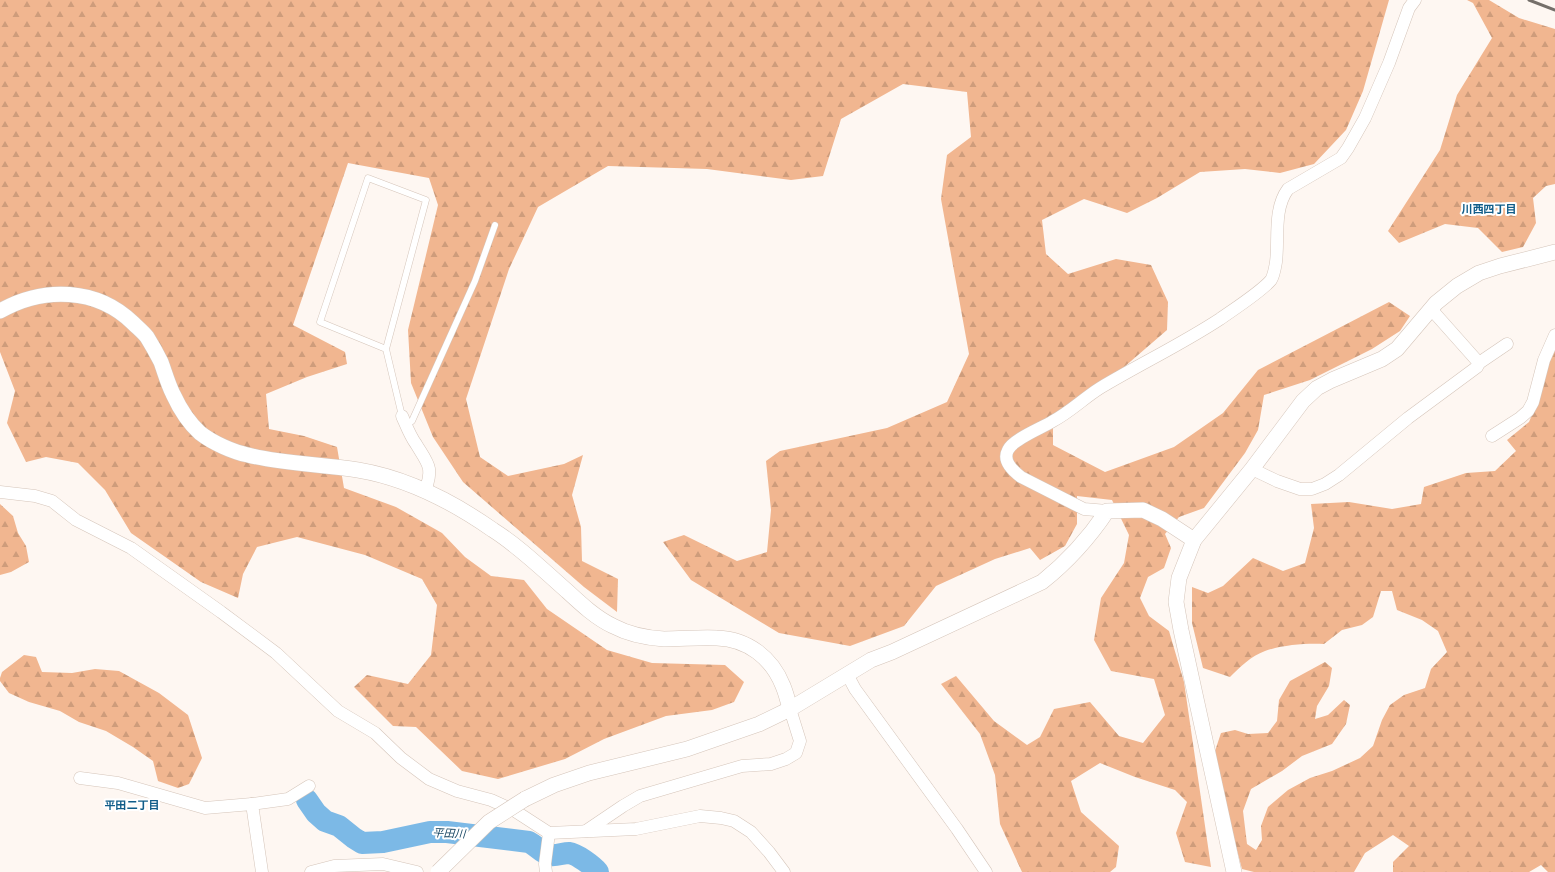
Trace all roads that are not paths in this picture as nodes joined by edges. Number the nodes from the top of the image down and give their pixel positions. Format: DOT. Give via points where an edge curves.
graph roads {
  1 [pos="1415,0"];
  2 [pos="495,225"];
  3 [pos="1555,252"];
  4 [pos="1431,309"];
  5 [pos="0,311"];
  6 [pos="1555,334"];
  7 [pos="1507,344"];
  8 [pos="386,349"];
  9 [pos="1479,363"];
  10 [pos="404,420"];
  11 [pos="1492,436"];
  12 [pos="1252,469"];
  13 [pos="425,491"];
  14 [pos="0,492"];
  15 [pos="1107,511"];
  16 [pos="1194,540"];
  17 [pos="847,674"];
  18 [pos="790,709"];
  19 [pos="80,778"];
  20 [pos="309,786"];
  21 [pos="252,804"];
  22 [pos="586,831"];
  23 [pos="549,833"];
  24 [pos="262,872"];
  25 [pos="310,872"];
  26 [pos="417,872"];
  27 [pos="438,872"];
  28 [pos="546,872"];
  29 [pos="784,872"];
  30 [pos="986,872"];
  31 [pos="1234,872"];
  1 -- 15 [label="street" via="1409,8 1365,118 1348,148 1341,158 1288,189 1283,196 1280,204 1277,256 1271,279 1222,318 1098,389 1054,421 1012,443 1007,451 1007,462 1021,477 1084,509"];
  2 -- 10 [label="lane" via="475,281 412,421"];
  3 -- 4 [label="street" via="1479,273 1458,286"];
  4 -- 9 [label="street"];
  4 -- 12 [label="street" via="1397,349 1382,359 1317,388 1303,401"];
  5 -- 13 [label="street" via="27,299 49,294 74,294 101,301 125,315 145,334 160,360 172,394 183,413 200,433 218,444 247,455 360,470"];
  6 -- 11 [label="street" via="1544,360 1534,402 1520,418"];
  7 -- 9 [label="street"];
  8 -- 8 [label="lane" via="426,200 368,178 320,322"];
  8 -- 10 [label="lane"];
  9 -- 12 [label="street" via="1325,484 1312,489 1300,489 1276,482"];
  10 -- 13 [label="street" via="430,471"];
  12 -- 16 [label="street"];
  13 -- 18 [label="street" via="467,512 496,531 586,608 613,626 634,634 663,639 738,640 753,648 766,658 778,675"];
  14 -- 23 [label="street" via="35,496 52,501 76,520 131,548 276,653 338,711 375,733 401,758 429,779 509,808"];
  15 -- 16 [label="street" via="1143,510"];
  15 -- 17 [label="street" via="1074,552 1042,582 871,660"];
  16 -- 31 [label="street" via="1179,578 1176,602"];
  17 -- 18 [label="street"];
  17 -- 30 [label="street" via="864,702"];
  18 -- 22 [label="street" via="800,741 796,753 786,759 771,764 742,766 640,796"];
  18 -- 27 [label="street, bridge" via="759,724 708,742 554,785 525,799 489,822"];
  19 -- 21 [label="street" via="118,783 205,808"];
  20 -- 21 [label="street" via="288,799"];
  21 -- 24 [label="street"];
  22 -- 23 [label="street"];
  22 -- 29 [label="street" via="636,829 700,816 721,818 734,821 751,832"];
  23 -- 28 [label="street"];
  25 -- 26 [label="street" via="334,866 383,864"];
}
